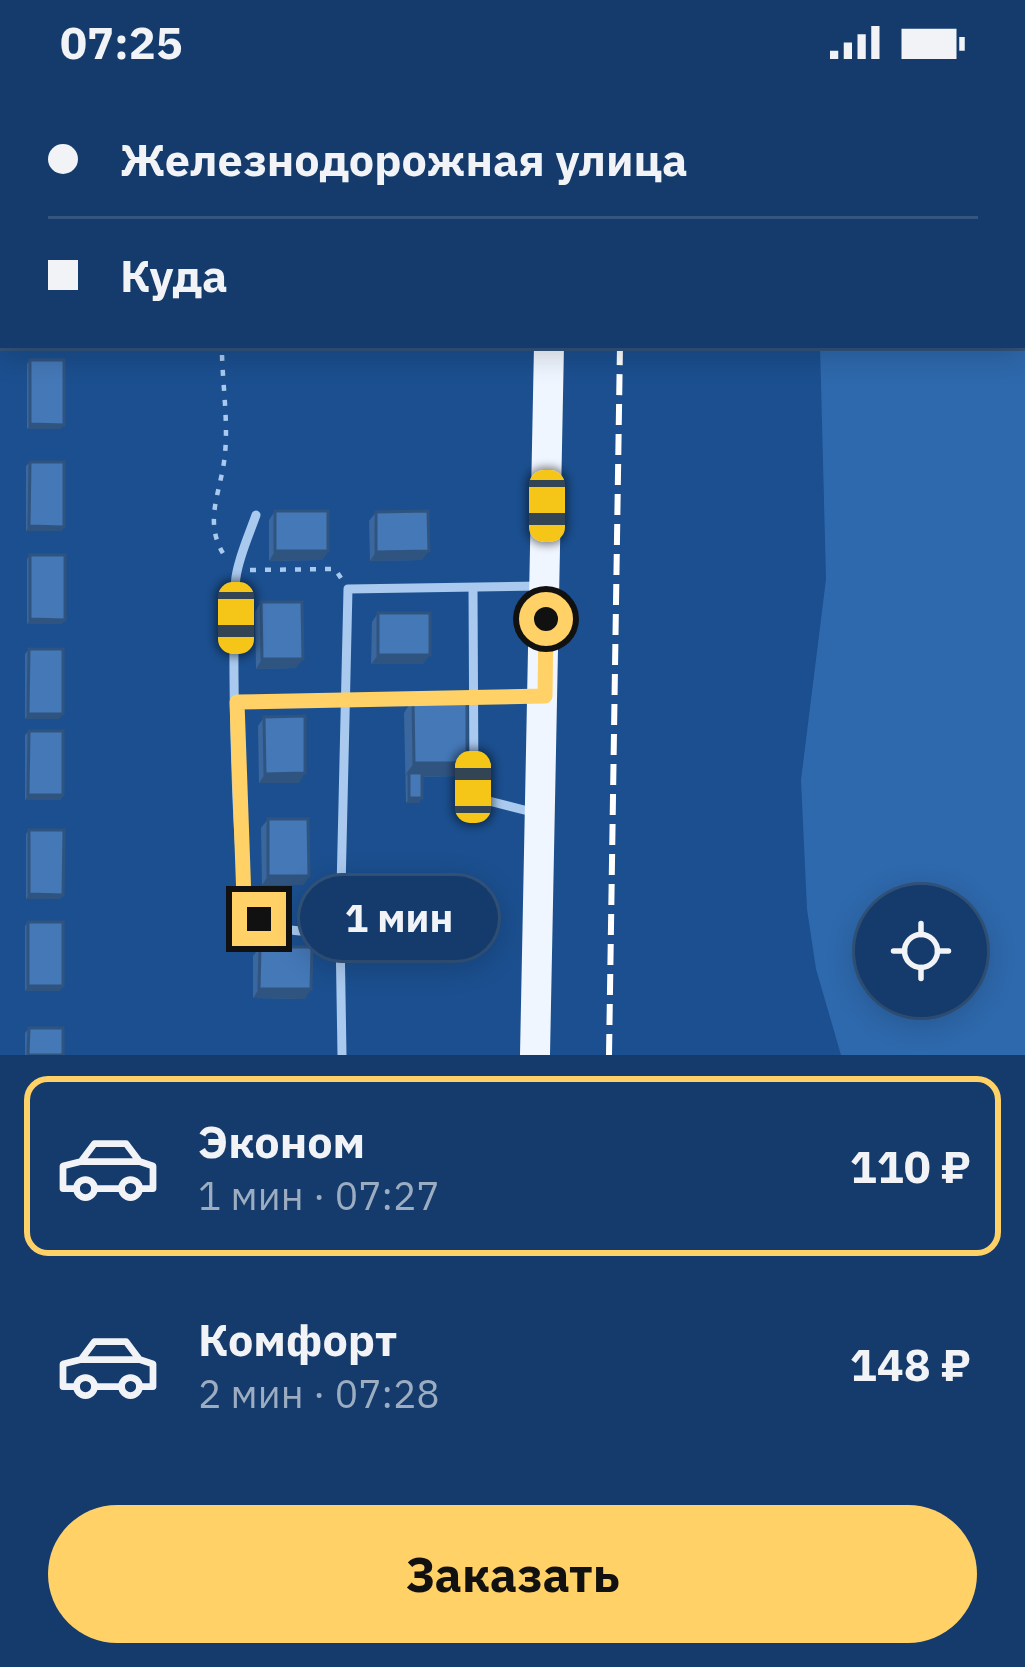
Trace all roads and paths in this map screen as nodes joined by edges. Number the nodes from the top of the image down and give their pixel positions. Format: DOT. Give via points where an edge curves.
graph roads {
  1 [pos="219,348"];
  2 [pos="548,348"];
  3 [pos="256,515"];
  4 [pos="237,573"];
  5 [pos="547,586"];
  6 [pos="473,588"];
  7 [pos="349,589"];
  8 [pos="473,696"];
  9 [pos="545,696"];
  10 [pos="349,701"];
  11 [pos="237,702"];
  12 [pos="544,814"];
  13 [pos="340,932"];
  14 [pos="342,1055"];
  15 [pos="536,1055"];
  1 -- 4 [label="path" via="224,460 213,502 215,540"];
  2 -- 5 [label="main road"];
  3 -- 4 [label="lane"];
  4 -- 7 [label="path" via="335,569"];
  4 -- 11 [label="lane"];
  5 -- 6 [label="lane"];
  5 -- 9 [label="main road"];
  6 -- 7 [label="lane"];
  6 -- 8 [label="lane"];
  7 -- 10 [label="lane"];
  8 -- 9 [label="lane"];
  8 -- 10 [label="lane"];
  8 -- 12 [label="lane" via="473,787 481,799"];
  9 -- 12 [label="main road"];
  10 -- 11 [label="lane"];
  10 -- 13 [label="lane"];
  11 -- 13 [label="lane" via="244,900 278,929"];
  12 -- 15 [label="main road"];
  13 -- 14 [label="lane"];
}
